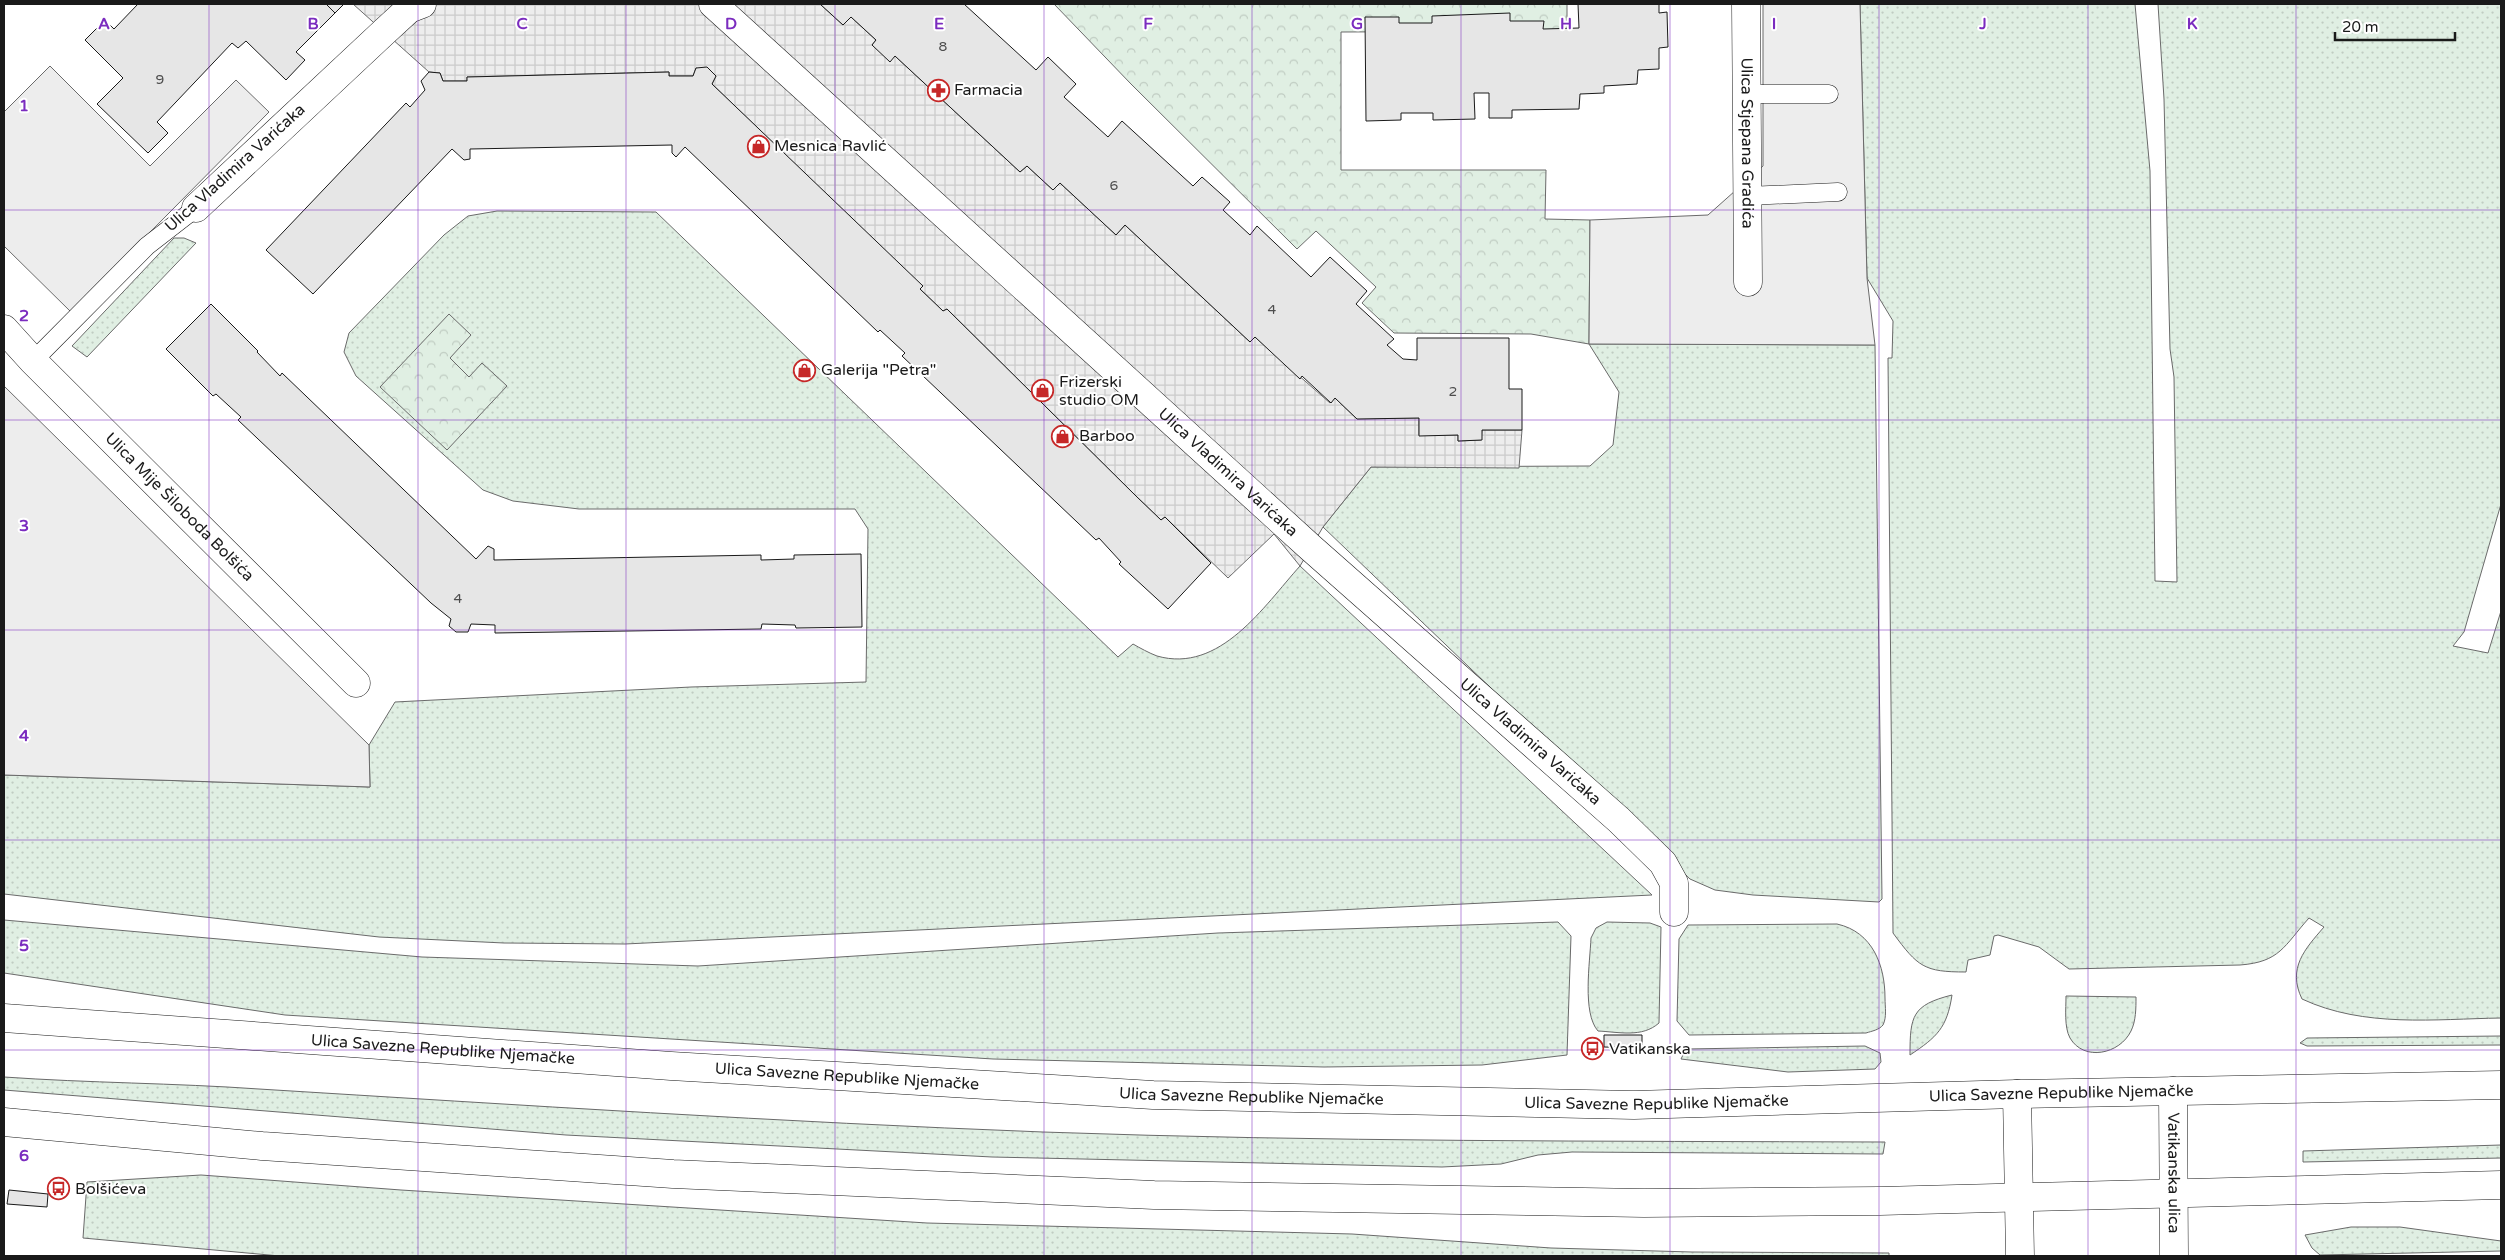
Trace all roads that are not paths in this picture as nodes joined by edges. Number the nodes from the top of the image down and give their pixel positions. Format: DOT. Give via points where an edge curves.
graph roads {
  1 [pos="422,4"];
  2 [pos="713,4"];
  3 [pos="1746,4"];
  4 [pos="1747,94"];
  5 [pos="1828,94"];
  6 [pos="1838,192"];
  7 [pos="1748,196"];
  8 [pos="196,208"];
  9 [pos="1748,282"];
  10 [pos="4,329"];
  11 [pos="33,361"];
  12 [pos="356,683"];
  13 [pos="1674,912"];
  14 [pos="4,1018"];
  15 [pos="2501,1085"];
  16 [pos="2173,1091"];
  17 [pos="2018,1094"];
  18 [pos="4,1122"];
  19 [pos="2501,1185"];
  20 [pos="2174,1192"];
  21 [pos="2019,1198"];
  22 [pos="2020,1256"];
  23 [pos="2174,1256"];
  1 -- 8 [label="main road, Ulica Vladimira Varićaka" via="410,9 384,32"];
  2 -- 13 [label="main road, Ulica Vladimira Varićaka" via="1311,548 1619,820 1663,863 1674,883"];
  3 -- 4 [label="main road, Ulica Stjepana Gradića"];
  4 -- 5 [label="lane"];
  4 -- 7 [label="main road, Ulica Stjepana Gradića"];
  6 -- 7 [label="lane"];
  7 -- 9 [label="main road, Ulica Stjepana Gradića"];
  8 -- 11 [label="lane, Ulica Vladimira Varićaka" via="147,246"];
  10 -- 11 [label="main road, Ulica Mije Šiloboda Bolšića"];
  11 -- 12 [label="main road, Ulica Mije Šiloboda Bolšića"];
  14 -- 17 [label="main road, Ulica Savezne Republike Njemačke" via="671,1066 1153,1095 1634,1105"];
  15 -- 16 [label="main road, Ulica Savezne Republike Njemačke"];
  16 -- 17 [label="main road, Ulica Savezne Republike Njemačke"];
  16 -- 20 [label="main road, Vatikanska ulica"];
  17 -- 21 [label="main road"];
  18 -- 21 [label="main road" via="262,1146 644,1172 1084,1192 1644,1203"];
  19 -- 20 [label="main road"];
  20 -- 21 [label="main road"];
  20 -- 23 [label="main road, Vatikanska ulica"];
  21 -- 22 [label="main road"];
}
